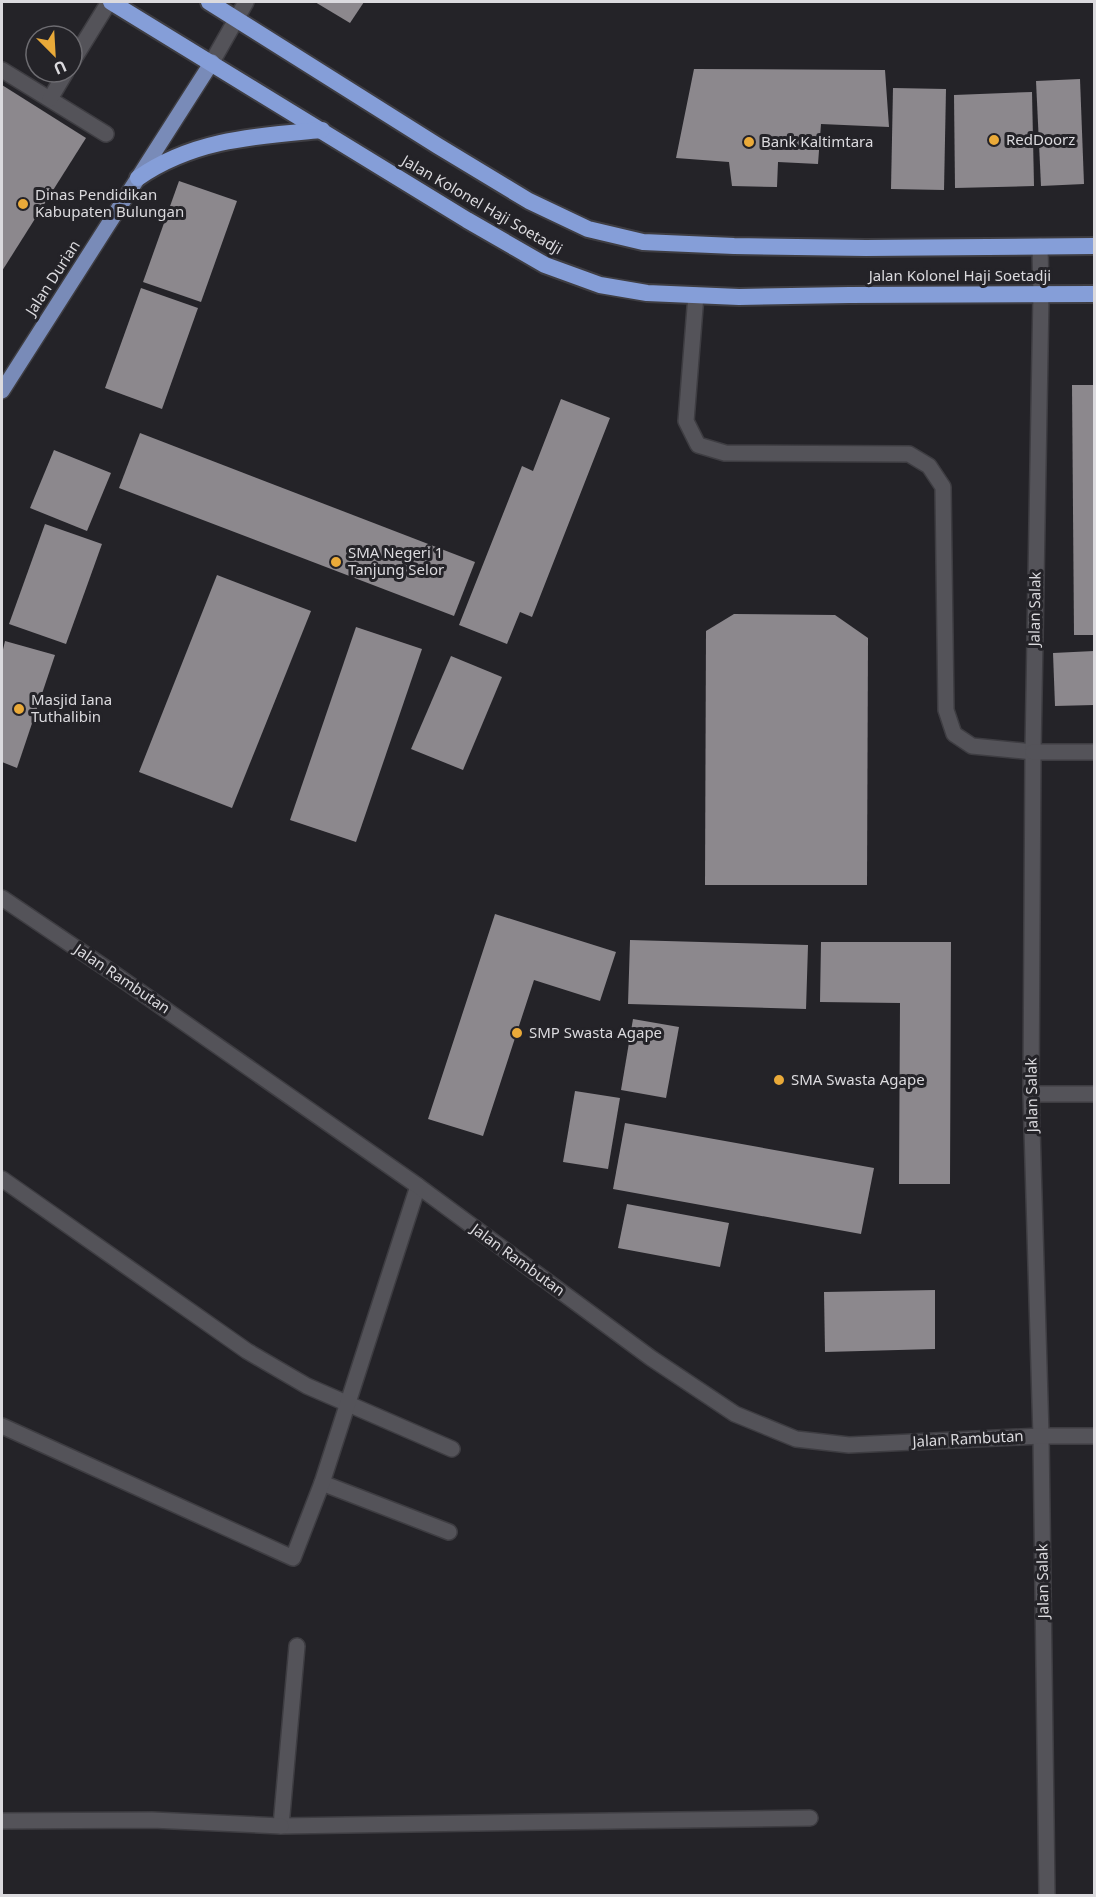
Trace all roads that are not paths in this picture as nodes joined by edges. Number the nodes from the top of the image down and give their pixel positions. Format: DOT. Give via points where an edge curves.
graph roads {
  1 [pos="110,2"];
  2 [pos="209,2"];
  3 [pos="246,2"];
  4 [pos="236,18"];
  5 [pos="84,43"];
  6 [pos="212,62"];
  7 [pos="2,70"];
  8 [pos="59,84"];
  9 [pos="50,99"];
  10 [pos="322,130"];
  11 [pos="106,134"];
  12 [pos="138,178"];
  13 [pos="1040,246"];
  14 [pos="1095,246"];
  15 [pos="1041,294"];
  16 [pos="1095,294"];
  17 [pos="696,295"];
  18 [pos="2,391"];
  19 [pos="1033,752"];
  20 [pos="1095,752"];
  21 [pos="2,898"];
  22 [pos="1031,1094"];
  23 [pos="1095,1094"];
  24 [pos="2,1179"];
  25 [pos="418,1185"];
  26 [pos="347,1404"];
  27 [pos="2,1426"];
  28 [pos="1041,1436"];
  29 [pos="1095,1436"];
  30 [pos="452,1449"];
  31 [pos="322,1483"];
  32 [pos="449,1532"];
  33 [pos="297,1646"];
  34 [pos="810,1818"];
  35 [pos="2,1821"];
  36 [pos="280,1826"];
  37 [pos="1047,1896"];
  1 -- 5 [label="street"];
  1 -- 6 [label="highway, Jalan Kolonel Haji Soetadji"];
  2 -- 4 [label="highway, Jalan Kolonel Haji Soetadji"];
  3 -- 4 [label="street"];
  4 -- 6 [label="street"];
  4 -- 13 [label="highway, Jalan Kolonel Haji Soetadji" via="529,201 588,229 643,242 866,248"];
  6 -- 10 [label="highway, Jalan Kolonel Haji Soetadji"];
  6 -- 12 [label="main road, Jalan Durian"];
  7 -- 9 [label="street"];
  8 -- 9 [label="street"];
  9 -- 11 [label="street"];
  10 -- 12 [label="highway" via="208,144 158,164"];
  10 -- 17 [label="highway, Jalan Kolonel Haji Soetadji" via="544,265 600,285 647,293"];
  12 -- 18 [label="main road, Jalan Durian"];
  13 -- 14 [label="highway, Jalan Kolonel Haji Soetadji"];
  13 -- 15 [label="street, Jalan Salak"];
  15 -- 16 [label="highway, Jalan Kolonel Haji Soetadji"];
  15 -- 17 [label="highway, Jalan Kolonel Haji Soetadji"];
  15 -- 19 [label="street, Jalan Salak"];
  17 -- 19 [label="street" via="686,421 698,445 725,453 909,454 929,466 943,487 946,710 954,734 972,746"];
  19 -- 20 [label="street"];
  19 -- 22 [label="street, Jalan Salak"];
  21 -- 25 [label="street, Jalan Rambutan"];
  22 -- 23 [label="street"];
  22 -- 28 [label="street, Jalan Salak"];
  24 -- 26 [label="street" via="247,1351 306,1386"];
  25 -- 26 [label="street"];
  25 -- 28 [label="street, Jalan Rambutan" via="651,1358 735,1414 762,1426 796,1439 849,1445"];
  26 -- 30 [label="street"];
  26 -- 31 [label="street"];
  27 -- 31 [label="street" via="293,1558"];
  28 -- 29 [label="street, Jalan Rambutan"];
  28 -- 37 [label="street, Jalan Salak"];
  31 -- 32 [label="street"];
  33 -- 36 [label="street"];
  34 -- 36 [label="street"];
  35 -- 36 [label="street" via="152,1820"];
}
